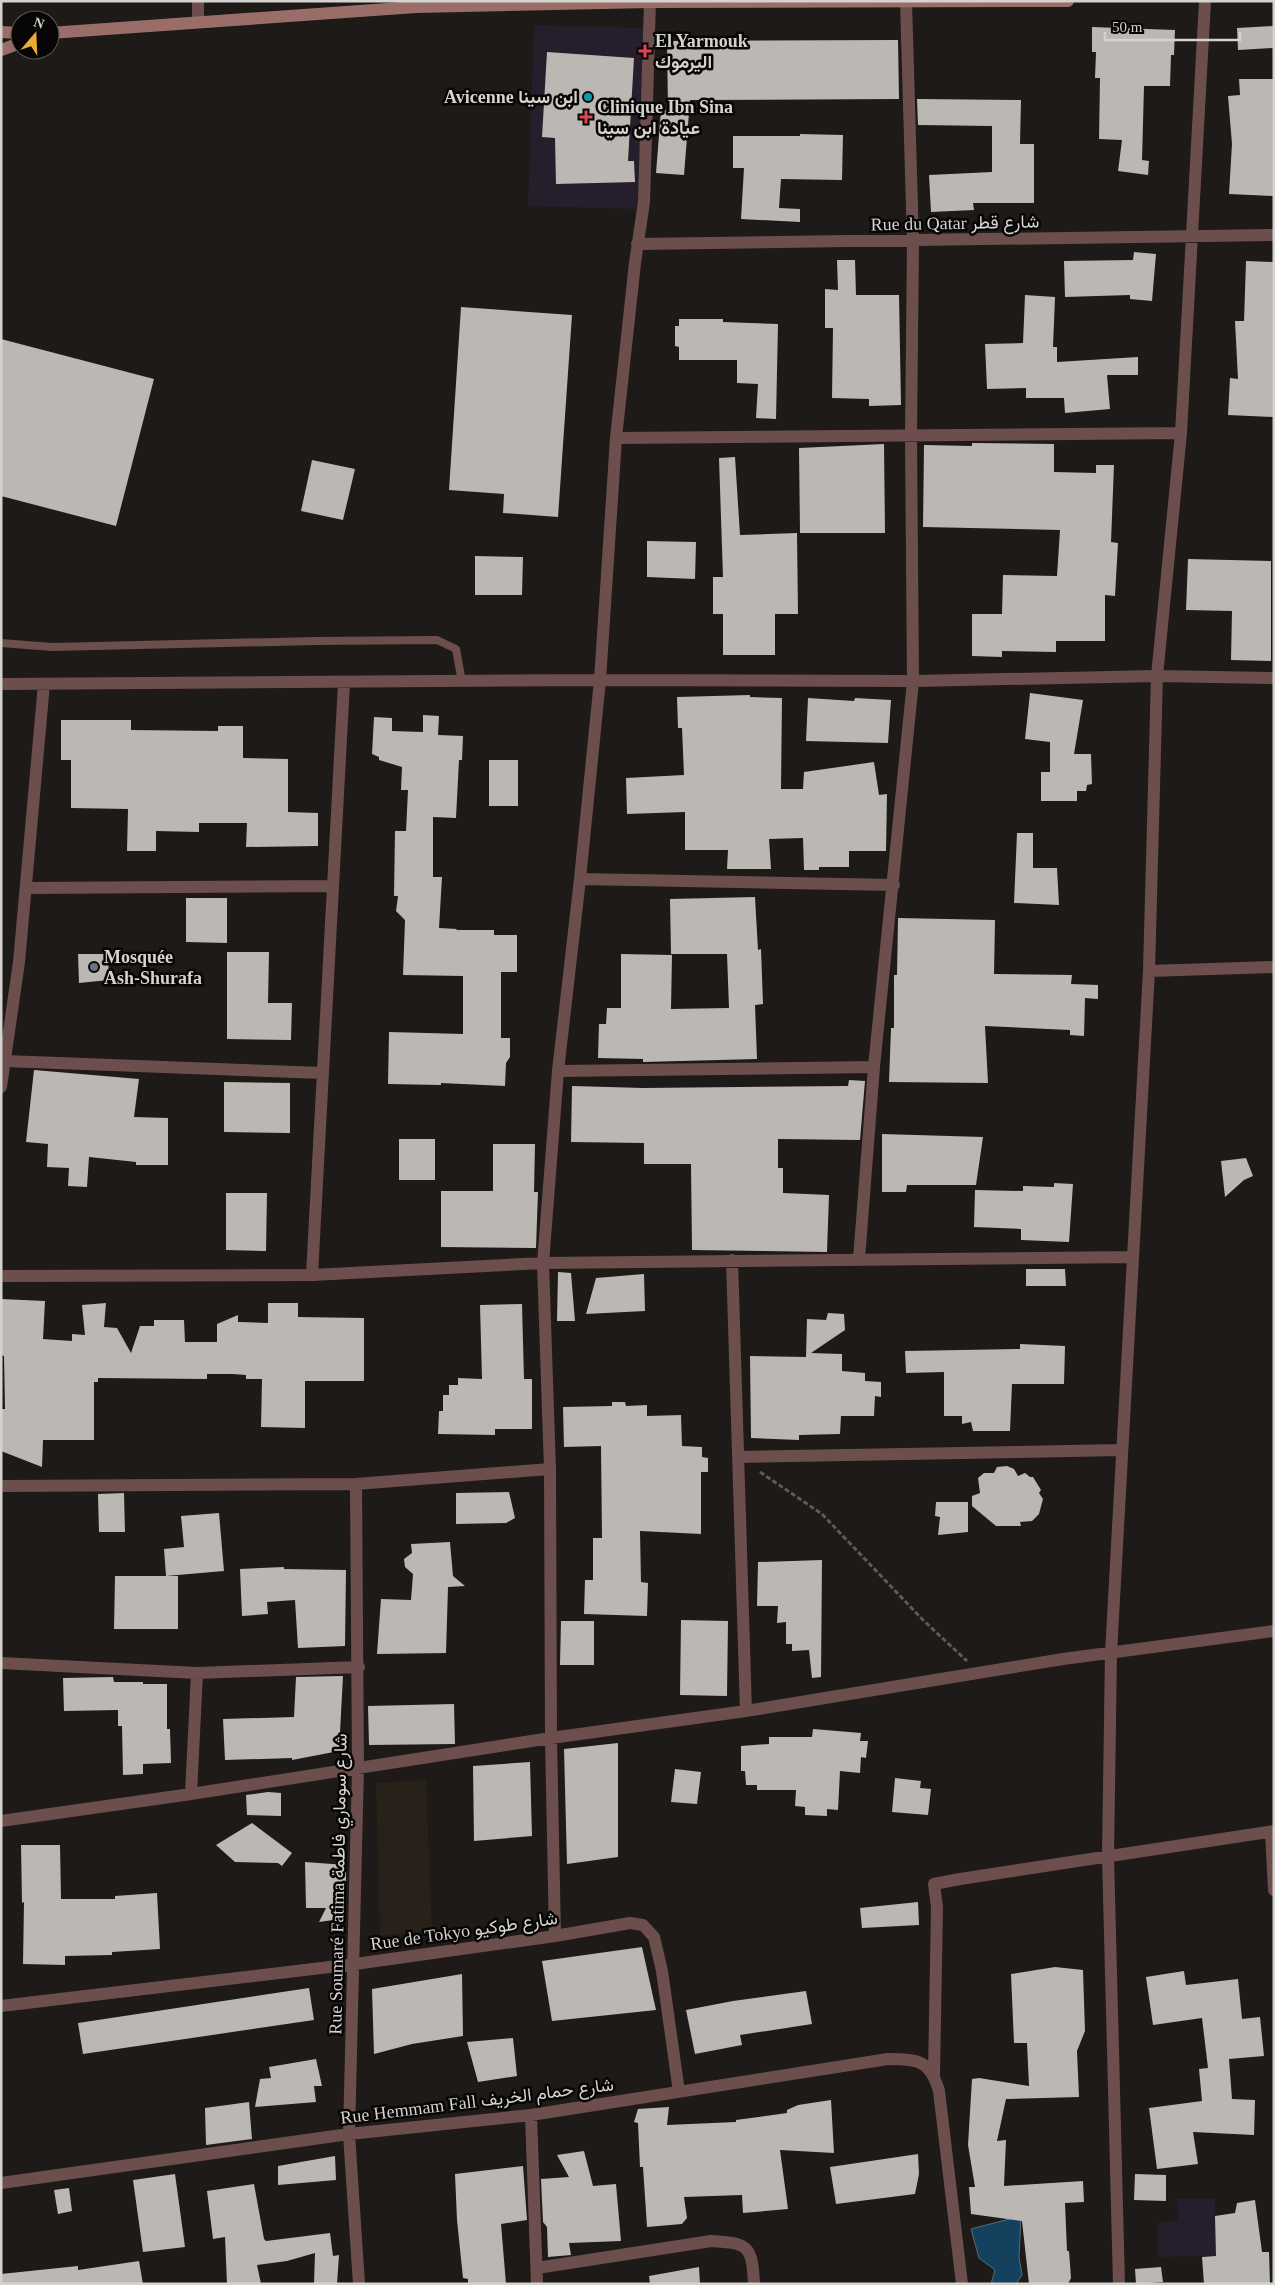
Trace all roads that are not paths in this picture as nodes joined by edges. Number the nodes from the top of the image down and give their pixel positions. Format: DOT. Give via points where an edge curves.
graph roads {
  1 [pos="198,1"];
  2 [pos="1068,1"];
  3 [pos="1206,1"];
  4 [pos="650,2"];
  5 [pos="906,2"];
  6 [pos="416,4"];
  7 [pos="198,21"];
  8 [pos="60,32"];
  9 [pos="1274,235"];
  10 [pos="1192,236"];
  11 [pos="914,242"];
  12 [pos="637,244"];
  13 [pos="1181,433"];
  14 [pos="910,436"];
  15 [pos="616,438"];
  16 [pos="1,643"];
  17 [pos="1157,676"];
  18 [pos="1274,678"];
  19 [pos="600,680"];
  20 [pos="913,681"];
  21 [pos="462,682"];
  22 [pos="344,683"];
  23 [pos="1,684"];
  24 [pos="44,684"];
  25 [pos="580,879"];
  26 [pos="894,885"];
  27 [pos="333,886"];
  28 [pos="26,888"];
  29 [pos="1274,968"];
  30 [pos="1149,971"];
  31 [pos="5,1061"];
  32 [pos="874,1067"];
  33 [pos="558,1071"];
  34 [pos="323,1073"];
  35 [pos="1,1088"];
  36 [pos="1132,1257"];
  37 [pos="859,1259"];
  38 [pos="732,1260"];
  39 [pos="543,1263"];
  40 [pos="312,1275"];
  41 [pos="1,1276"];
  42 [pos="1121,1450"];
  43 [pos="738,1457"];
  44 [pos="550,1469"];
  45 [pos="356,1484"];
  46 [pos="1,1486"];
  47 [pos="1274,1631"];
  48 [pos="1111,1653"];
  49 [pos="1,1663"];
  50 [pos="358,1666"];
  51 [pos="197,1673"];
  52 [pos="746,1710"];
  53 [pos="552,1738"];
  54 [pos="358,1768"];
  55 [pos="191,1794"];
  56 [pos="1,1821"];
  57 [pos="1272,1831"];
  58 [pos="1108,1856"];
  59 [pos="1274,1890"];
  60 [pos="555,1936"];
  61 [pos="355,1964"];
  62 [pos="1,2006"];
  63 [pos="934,2075"];
  64 [pos="679,2092"];
  65 [pos="531,2115"];
  66 [pos="349,2134"];
  67 [pos="1,2183"];
  68 [pos="537,2268"];
  69 [pos="359,2284"];
  70 [pos="537,2284"];
  71 [pos="754,2284"];
  72 [pos="962,2284"];
  73 [pos="1119,2284"];
  1 -- 7 [label="street"];
  2 -- 5 [label="street"];
  3 -- 10 [label="street"];
  4 -- 5 [label="street"];
  4 -- 6 [label="street"];
  4 -- 12 [label="street" via="644,202"];
  5 -- 11 [label="street"];
  6 -- 7 [label="street"];
  7 -- 8 [label="street"];
  9 -- 10 [label="street, Rue du Qatar شارع قطر"];
  10 -- 11 [label="street, Rue du Qatar شارع قطر"];
  10 -- 13 [label="street"];
  11 -- 12 [label="street, Rue du Qatar شارع قطر"];
  11 -- 14 [label="street"];
  12 -- 15 [label="street"];
  13 -- 14 [label="street"];
  13 -- 17 [label="street"];
  14 -- 15 [label="street"];
  14 -- 20 [label="street"];
  15 -- 19 [label="street"];
  16 -- 21 [label="lane" via="52,647 437,640 456,649"];
  17 -- 18 [label="street"];
  17 -- 20 [label="street"];
  17 -- 30 [label="street"];
  19 -- 20 [label="street"];
  19 -- 21 [label="street"];
  19 -- 25 [label="street"];
  20 -- 26 [label="street"];
  21 -- 22 [label="street"];
  22 -- 24 [label="street"];
  22 -- 27 [label="street"];
  23 -- 24 [label="street"];
  24 -- 28 [label="street"];
  25 -- 26 [label="street"];
  25 -- 33 [label="street"];
  26 -- 32 [label="street"];
  27 -- 28 [label="street"];
  27 -- 34 [label="street"];
  28 -- 31 [label="street"];
  29 -- 30 [label="street"];
  30 -- 36 [label="street"];
  31 -- 34 [label="street"];
  31 -- 35 [label="street"];
  32 -- 33 [label="street"];
  32 -- 37 [label="street"];
  33 -- 39 [label="street"];
  34 -- 40 [label="street"];
  36 -- 37 [label="street"];
  36 -- 42 [label="street"];
  37 -- 38 [label="street"];
  38 -- 39 [label="street"];
  38 -- 43 [label="street"];
  39 -- 40 [label="street"];
  39 -- 44 [label="street"];
  40 -- 41 [label="street"];
  42 -- 43 [label="street"];
  42 -- 48 [label="street"];
  43 -- 52 [label="street"];
  44 -- 45 [label="street"];
  44 -- 53 [label="street"];
  45 -- 46 [label="street"];
  45 -- 50 [label="street, Rue Soumaré Fatima شارع سوماري فاطمة"];
  47 -- 48 [label="street"];
  48 -- 52 [label="street" via="978,1671"];
  48 -- 58 [label="street"];
  49 -- 51 [label="street"];
  50 -- 51 [label="street"];
  50 -- 54 [label="street, Rue Soumaré Fatima شارع سوماري فاطمة"];
  51 -- 55 [label="street"];
  52 -- 53 [label="street"];
  53 -- 54 [label="street"];
  53 -- 60 [label="street"];
  54 -- 55 [label="street"];
  54 -- 61 [label="street, Rue Soumaré Fatima شارع سوماري فاطمة"];
  55 -- 56 [label="street"];
  57 -- 58 [label="street"];
  57 -- 59 [label="street"];
  58 -- 63 [label="street" via="934,1884 937,1907"];
  58 -- 73 [label="street"];
  60 -- 61 [label="street, Rue de Tokyo شارع طوكيو"];
  60 -- 64 [label="street, Rue de Tokyo شارع طوكيو" via="630,1923 643,1925 654,1937"];
  61 -- 62 [label="street, Rue de Tokyo شارع طوكيو"];
  61 -- 66 [label="street, Rue Soumaré Fatima شارع سوماري فاطمة"];
  63 -- 64 [label="street, Rue Hemmam Fall شارع حمام الخريف" via="912,2059 888,2059"];
  63 -- 72 [label="street" via="939,2092"];
  64 -- 65 [label="street, Rue Hemmam Fall شارع حمام الخريف"];
  65 -- 66 [label="street, Rue Hemmam Fall شارع حمام الخريف"];
  65 -- 68 [label="street"];
  66 -- 67 [label="street, Rue Hemmam Fall شارع حمام الخريف"];
  66 -- 69 [label="street, Rue Soumaré Fatima شارع سوماري فاطمة"];
  68 -- 70 [label="street"];
  68 -- 71 [label="street" via="711,2241 733,2242 746,2248 753,2258"];
}
